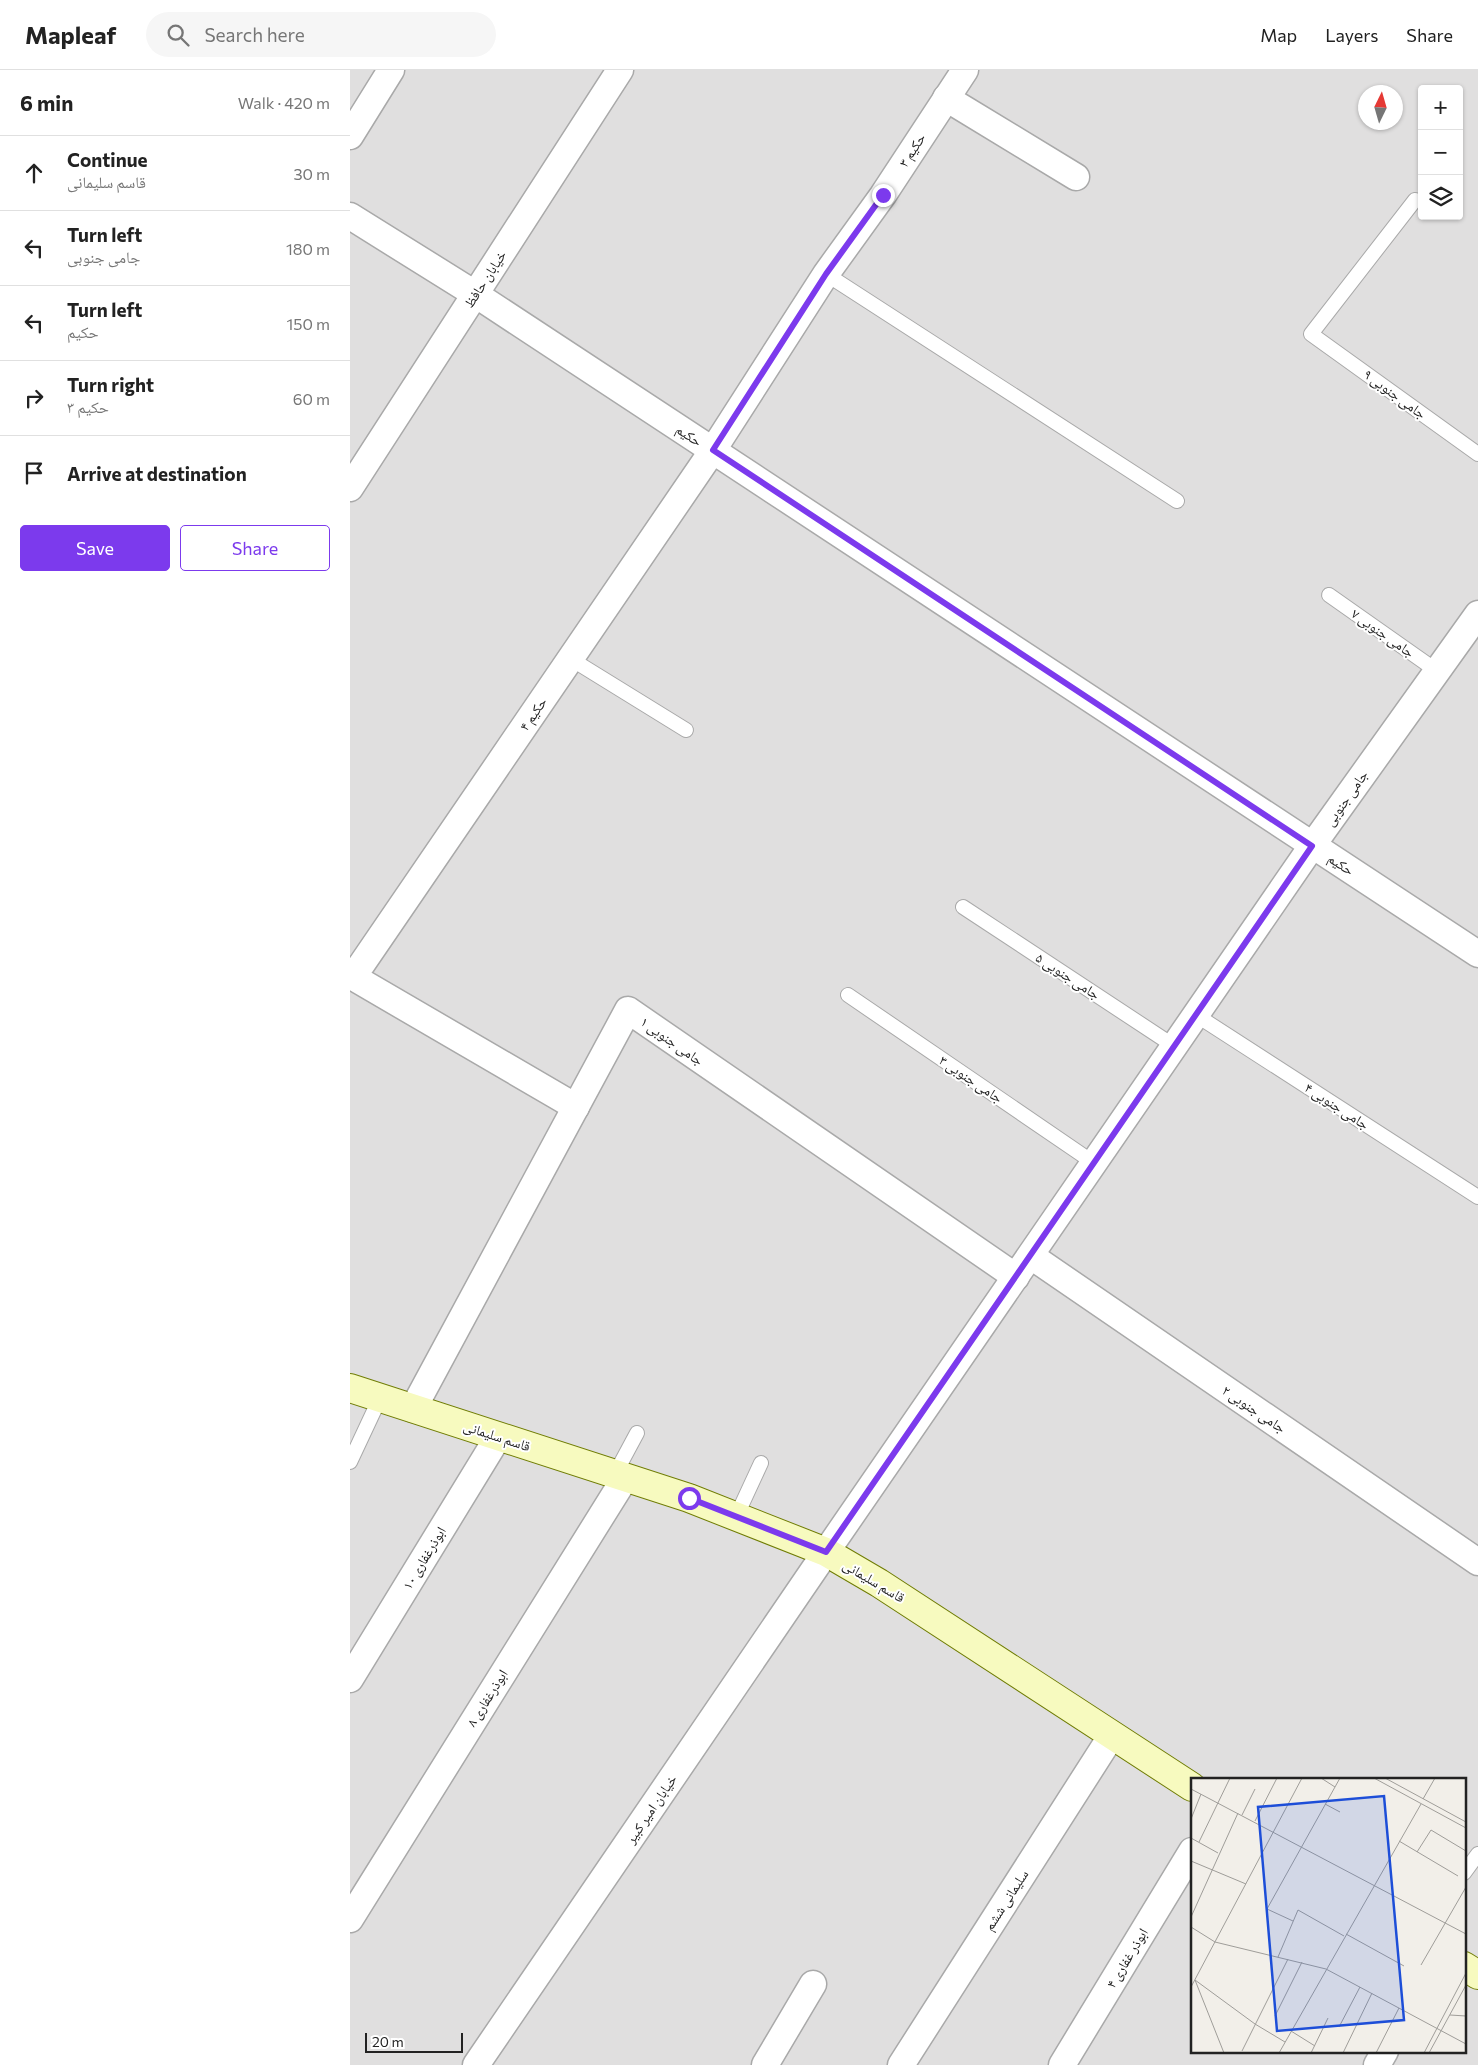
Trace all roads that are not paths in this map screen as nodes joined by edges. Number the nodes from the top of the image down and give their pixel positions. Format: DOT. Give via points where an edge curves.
graph roads {
  1 [pos="391,70"];
  2 [pos="620,70"];
  3 [pos="965,70"];
  4 [pos="946,98"];
  5 [pos="350,136"];
  6 [pos="1076,177"];
  7 [pos="1415,200"];
  8 [pos="350,216"];
  9 [pos="826,274"];
  10 [pos="475,294"];
  11 [pos="713,450"];
  12 [pos="1478,454"];
  13 [pos="350,488"];
  14 [pos="1177,501"];
  15 [pos="1328,594"];
  16 [pos="1478,614"];
  17 [pos="570,659"];
  18 [pos="1437,671"];
  19 [pos="686,730"];
  20 [pos="1312,846"];
  21 [pos="963,907"];
  22 [pos="1478,954"];
  23 [pos="848,995"];
  24 [pos="1196,1015"];
  25 [pos="1174,1046"];
  26 [pos="576,1107"];
  27 [pos="1094,1163"];
  28 [pos="1478,1197"];
  29 [pos="1031,1256"];
  30 [pos="1016,1277"];
  31 [pos="350,1388"];
  32 [pos="380,1398"];
  33 [pos="413,1408"];
  34 [pos="637,1433"];
  35 [pos="498,1437"];
  36 [pos="350,1462"];
  37 [pos="761,1463"];
  38 [pos="620,1476"];
  39 [pos="736,1517"];
  40 [pos="826,1552"];
  41 [pos="1478,1562"];
  42 [pos="350,1679"];
  43 [pos="1112,1735"];
  44 [pos="1191,1787"];
  45 [pos="1191,1853"];
  46 [pos="1478,1854"];
  47 [pos="1466,1869"];
  48 [pos="350,1919"];
  49 [pos="1466,1967"];
  50 [pos="1478,1975"];
  51 [pos="814,1984"];
  52 [pos="1384,2052"];
  53 [pos="476,2065"];
  54 [pos="766,2065"];
  55 [pos="901,2065"];
  56 [pos="1062,2065"];
  57 [pos="1377,2065"];
  1 -- 5 [label="street"];
  2 -- 10 [label="street, خیابان حافظ"];
  3 -- 4 [label="street, حکیم ۳"];
  4 -- 6 [label="street"];
  4 -- 9 [label="street, حکیم ۳" via="883,195"];
  7 -- 12 [label="lane, جامی جنوبی ۹" via="1311,334"];
  8 -- 10 [label="street, حکیم"];
  9 -- 11 [label="street, حکیم ۳"];
  9 -- 14 [label="lane"];
  10 -- 11 [label="street, حکیم"];
  10 -- 13 [label="street, خیابان حافظ"];
  11 -- 17 [label="street, حکیم ۴"];
  11 -- 20 [label="street, حکیم"];
  15 -- 18 [label="lane, جامی جنوبی ۷"];
  16 -- 18 [label="street, جامی جنوبی"];
  17 -- 19 [label="lane"];
  17 -- 26 [label="street, حکیم ۴" via="353,978"];
  18 -- 20 [label="street, جامی جنوبی"];
  20 -- 22 [label="street, حکیم"];
  20 -- 24 [label="street, جامی جنوبی"];
  21 -- 25 [label="lane, جامی جنوبی ۵"];
  23 -- 27 [label="lane, جامی جنوبی ۳"];
  24 -- 25 [label="street, جامی جنوبی"];
  24 -- 28 [label="lane, جامی جنوبی ۴"];
  25 -- 27 [label="street, جامی جنوبی"];
  26 -- 30 [label="street, جامی جنوبی ۱" via="628,1010"];
  26 -- 33 [label="street, جامی جنوبی ۱"];
  27 -- 29 [label="street, جامی جنوبی"];
  29 -- 30 [label="street, جامی جنوبی"];
  29 -- 41 [label="street, جامی جنوبی ۲"];
  30 -- 40 [label="street, جامی جنوبی"];
  31 -- 32 [label="street, قاسم سلیمانی"];
  32 -- 33 [label="street, قاسم سلیمانی"];
  32 -- 36 [label="lane"];
  33 -- 35 [label="street, قاسم سلیمانی"];
  34 -- 38 [label="lane"];
  35 -- 38 [label="street, قاسم سلیمانی"];
  35 -- 42 [label="street, ابوذرغفاری ۱۰"];
  37 -- 39 [label="lane"];
  38 -- 39 [label="street, قاسم سلیمانی"];
  38 -- 48 [label="street, ابوذرغفاری ۸"];
  39 -- 40 [label="street, قاسم سلیمانی"];
  40 -- 43 [label="street, قاسم سلیمانی"];
  40 -- 53 [label="street, خیابان امیر کبیر"];
  43 -- 44 [label="street, قاسم سلیمانی"];
  43 -- 55 [label="street, سلیمانی ششم"];
  45 -- 56 [label="street, ابوذر غفاری ۴"];
  46 -- 47 [label="lane"];
  49 -- 50 [label="street"];
  51 -- 54 [label="street"];
  52 -- 57 [label="street"];
}
